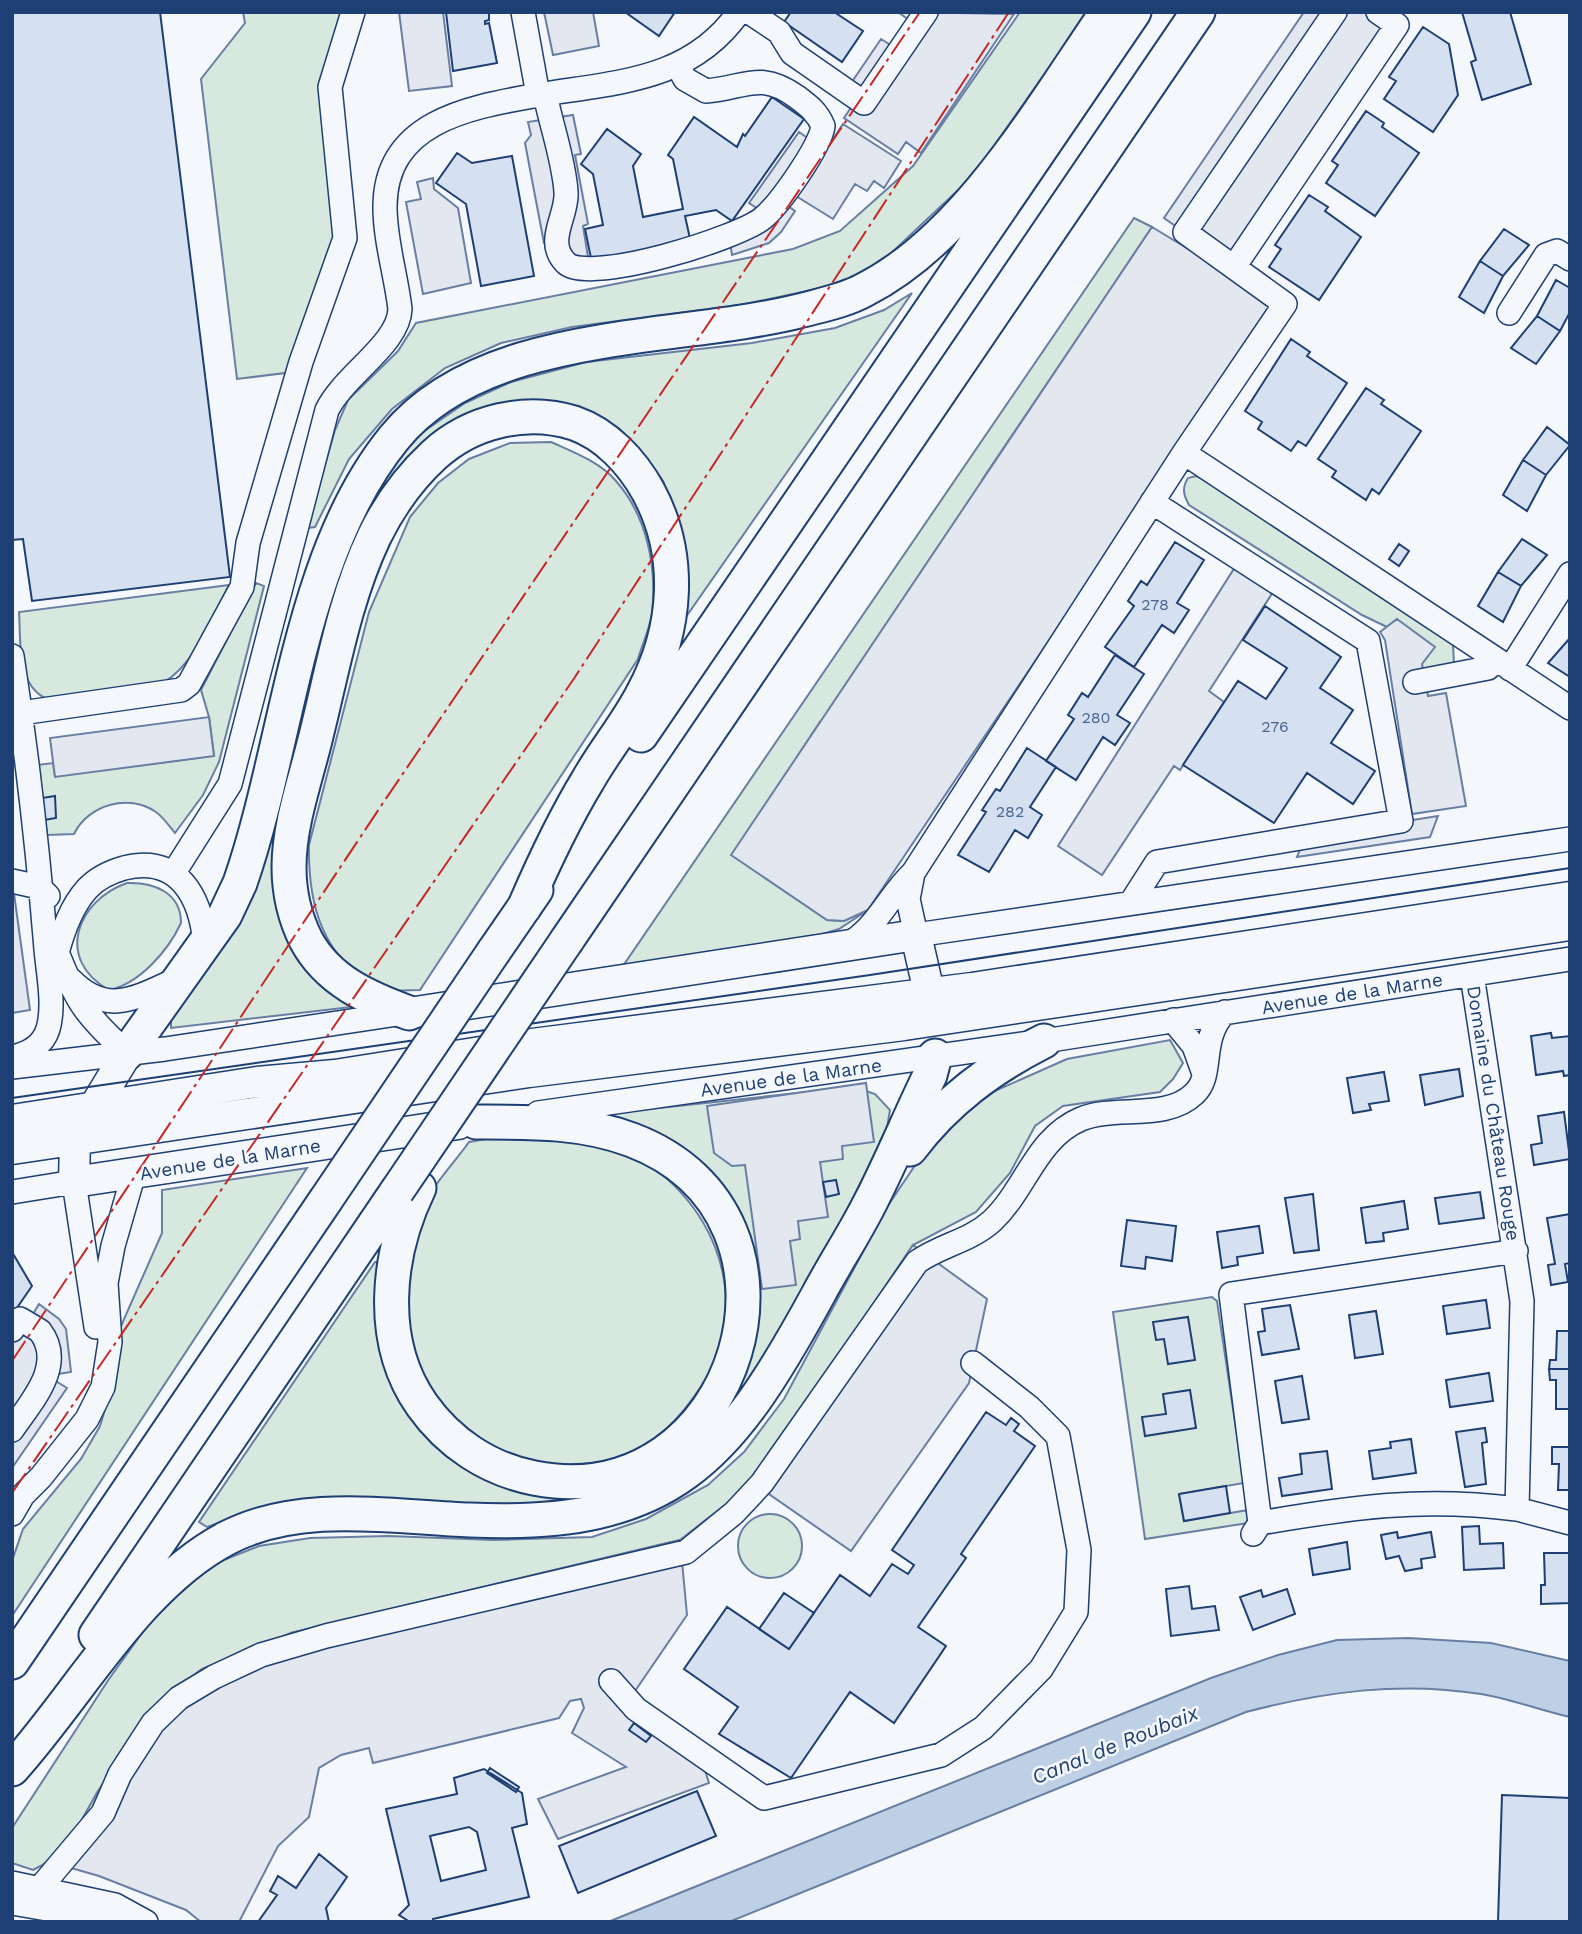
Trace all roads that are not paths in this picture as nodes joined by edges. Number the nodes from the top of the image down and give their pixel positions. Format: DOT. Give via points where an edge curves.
graph roads {
  1 [pos="353,12"];
  2 [pos="523,12"];
  3 [pos="739,12"];
  4 [pos="749,12"];
  5 [pos="926,12"];
  6 [pos="1107,12"];
  7 [pos="1134,12"];
  8 [pos="1198,12"];
  9 [pos="1335,12"];
  10 [pos="1378,12"];
  11 [pos="678,66"];
  12 [pos="541,94"];
  13 [pos="1570,260"];
  14 [pos="1234,267"];
  15 [pos="1509,313"];
  16 [pos="1184,453"];
  17 [pos="1152,502"];
  18 [pos="1570,574"];
  19 [pos="12,656"];
  20 [pos="1502,664"];
  21 [pos="1415,682"];
  22 [pos="1570,708"];
  23 [pos="21,713"];
  24 [pos="1570,839"];
  25 [pos="913,873"];
  26 [pos="173,874"];
  27 [pos="12,881"];
  28 [pos="39,887"];
  29 [pos="80,897"];
  30 [pos="1570,897"];
  31 [pos="1132,901"];
  32 [pos="524,908"];
  33 [pos="43,919"];
  34 [pos="1570,925"];
  35 [pos="916,935"];
  36 [pos="205,944"];
  37 [pos="839,948"];
  38 [pos="1570,959"];
  39 [pos="59,962"];
  40 [pos="1472,975"];
  41 [pos="180,978"];
  42 [pos="933,1006"];
  43 [pos="1225,1012"];
  44 [pos="409,1013"];
  45 [pos="1173,1020"];
  46 [pos="1044,1041"];
  47 [pos="127,1053"];
  48 [pos="12,1056"];
  49 [pos="935,1056"];
  50 [pos="12,1067"];
  51 [pos="1205,1080"];
  52 [pos="95,1105"];
  53 [pos="12,1120"];
  54 [pos="476,1122"];
  55 [pos="75,1139"];
  56 [pos="12,1149"];
  57 [pos="134,1173"];
  58 [pos="74,1182"];
  59 [pos="408,1190"];
  60 [pos="12,1192"];
  61 [pos="871,1202"];
  62 [pos="1516,1251"];
  63 [pos="12,1330"];
  64 [pos="973,1363"];
  65 [pos="12,1430"];
  66 [pos="74,1432"];
  67 [pos="16,1502"];
  68 [pos="1517,1509"];
  69 [pos="1570,1523"];
  70 [pos="12,1662"];
  71 [pos="611,1681"];
  72 [pos="12,1758"];
  73 [pos="12,1769"];
  74 [pos="12,1883"];
  75 [pos="39,1889"];
  76 [pos="12,1903"];
  77 [pos="122,1922"];
  78 [pos="146,1922"];
  1 -- 23 [label="street" via="330,87 345,238 297,375 248,543 242,587 189,684 181,690"];
  2 -- 12 [label="street"];
  3 -- 11 [label="street" via="707,48"];
  4 -- 5 [label="street" via="779,32 792,53 864,103"];
  6 -- 36 [label="highway" via="984,187 933,239 873,285 842,300 780,316 616,340 516,363 460,386 408,423 372,468 331,553 247,864 234,898"];
  7 -- 32 [label="highway"];
  8 -- 59 [label="highway, bridge" via="489,1055"];
  9 -- 14 [label="street" via="1185,232"];
  10 -- 14 [label="street" via="1397,25"];
  11 -- 12 [label="street"];
  11 -- 12 [label="street" via="685,79 706,91 770,82 810,107 823,126 815,147 761,220 687,252 600,269 576,269 567,263 556,241 566,192"];
  12 -- 26 [label="street" via="449,115 415,139 389,177 385,209 399,320 388,339 343,383 327,410 230,784"];
  13 -- 15 [label="street" via="1557,251 1546,255"];
  14 -- 16 [label="street" via="1285,304"];
  16 -- 17 [label="street"];
  16 -- 20 [label="street"];
  17 -- 25 [label="street"];
  17 -- 31 [label="street" via="1368,641 1401,821 1157,862"];
  18 -- 20 [label="street"];
  19 -- 23 [label="street"];
  20 -- 21 [label="street"];
  20 -- 22 [label="street"];
  23 -- 28 [label="street"];
  24 -- 31 [label="street"];
  25 -- 35 [label="street" via="908,899"];
  25 -- 37 [label="street" via="865,933"];
  26 -- 29 [label="street" via="150,866 121,869 101,877"];
  26 -- 36 [label="street" via="199,906"];
  27 -- 28 [label="street"];
  28 -- 29 [label="street" via="59,901"];
  28 -- 33 [label="street"];
  29 -- 39 [label="street" via="67,922"];
  30 -- 42 [label="main road, Avenue de la Marne" via="1220,952"];
  31 -- 35 [label="street"];
  32 -- 44 [label="highway" via="579,795 643,692 664,637 673,583 662,521 644,482 615,448 580,425 544,416 508,419 457,438 422,466 391,505 372,540 353,593 298,809 289,867 291,896 306,939 323,964 346,985"];
  32 -- 70 [label="highway, bridge"];
  33 -- 39 [label="street"];
  33 -- 48 [label="street" via="49,1026 31,1051"];
  34 -- 42 [label="main road, Avenue de la Marne"];
  35 -- 37 [label="main road"];
  35 -- 42 [label="main road"];
  36 -- 41 [label="highway"];
  37 -- 44 [label="main road"];
  38 -- 40 [label="street, Avenue de la Marne"];
  39 -- 41 [label="street" via="85,992 112,1002 135,998"];
  39 -- 47 [label="street" via="87,1015"];
  40 -- 43 [label="street, Avenue de la Marne"];
  40 -- 62 [label="street, Domaine du Château Rouge"];
  41 -- 47 [label="highway"];
  42 -- 49 [label="main road"];
  42 -- 52 [label="main road, Avenue de la Marne"];
  42 -- 55 [label="main road, Avenue de la Marne"];
  43 -- 45 [label="street, Avenue de la Marne"];
  43 -- 51 [label="street" via="1211,1030"];
  44 -- 47 [label="street"];
  45 -- 46 [label="street, Avenue de la Marne"];
  45 -- 51 [label="street" via="1194,1046"];
  46 -- 49 [label="street, Avenue de la Marne"];
  46 -- 61 [label="highway" via="994,1069 947,1105"];
  47 -- 50 [label="street"];
  47 -- 52 [label="main road"];
  49 -- 54 [label="street, Avenue de la Marne"];
  49 -- 61 [label="highway"];
  51 -- 75 [label="street" via="1192,1096 1174,1106 1085,1117 1059,1129 990,1223 918,1262 762,1483 686,1552 326,1636 261,1655 214,1677 179,1698 153,1723 120,1774 103,1813"];
  52 -- 53 [label="main road, Avenue de la Marne"];
  52 -- 55 [label="main road"];
  54 -- 57 [label="main road, Avenue de la Marne"];
  54 -- 59 [label="highway" via="545,1123 604,1131 661,1155 705,1191 739,1258 745,1308 729,1374 696,1424 634,1468 579,1481 512,1474 464,1448 421,1404 406,1377 392,1322 394,1266"];
  55 -- 56 [label="main road, Avenue de la Marne"];
  55 -- 58 [label="main road"];
  57 -- 58 [label="main road, Avenue de la Marne"];
  57 -- 66 [label="street" via="106,1283 110,1342 105,1380 87,1419"];
  58 -- 60 [label="street, Avenue de la Marne"];
  58 -- 66 [label="street" via="97,1344 94,1371"];
  59 -- 72 [label="highway"];
  61 -- 73 [label="highway" via="764,1390 723,1443 681,1477 627,1503 563,1519 302,1516 251,1528 200,1555 157,1593"];
  62 -- 68 [label="street, Domaine du Château Rouge" via="1522,1311"];
  62 -- 68 [label="street, Domaine du Château Rouge" via="1231,1294 1257,1528 1396,1503"];
  63 -- 65 [label="street" via="20,1319 40,1331 49,1364 47,1378"];
  64 -- 71 [label="street" via="1058,1436 1079,1550 1076,1612 1041,1669 983,1728 941,1755 764,1798 636,1709"];
  66 -- 67 [label="street"];
  68 -- 69 [label="street, Domaine du Château Rouge"];
  74 -- 75 [label="street"];
  75 -- 78 [label="street" via="114,1905"];
  76 -- 77 [label="street"];
}
